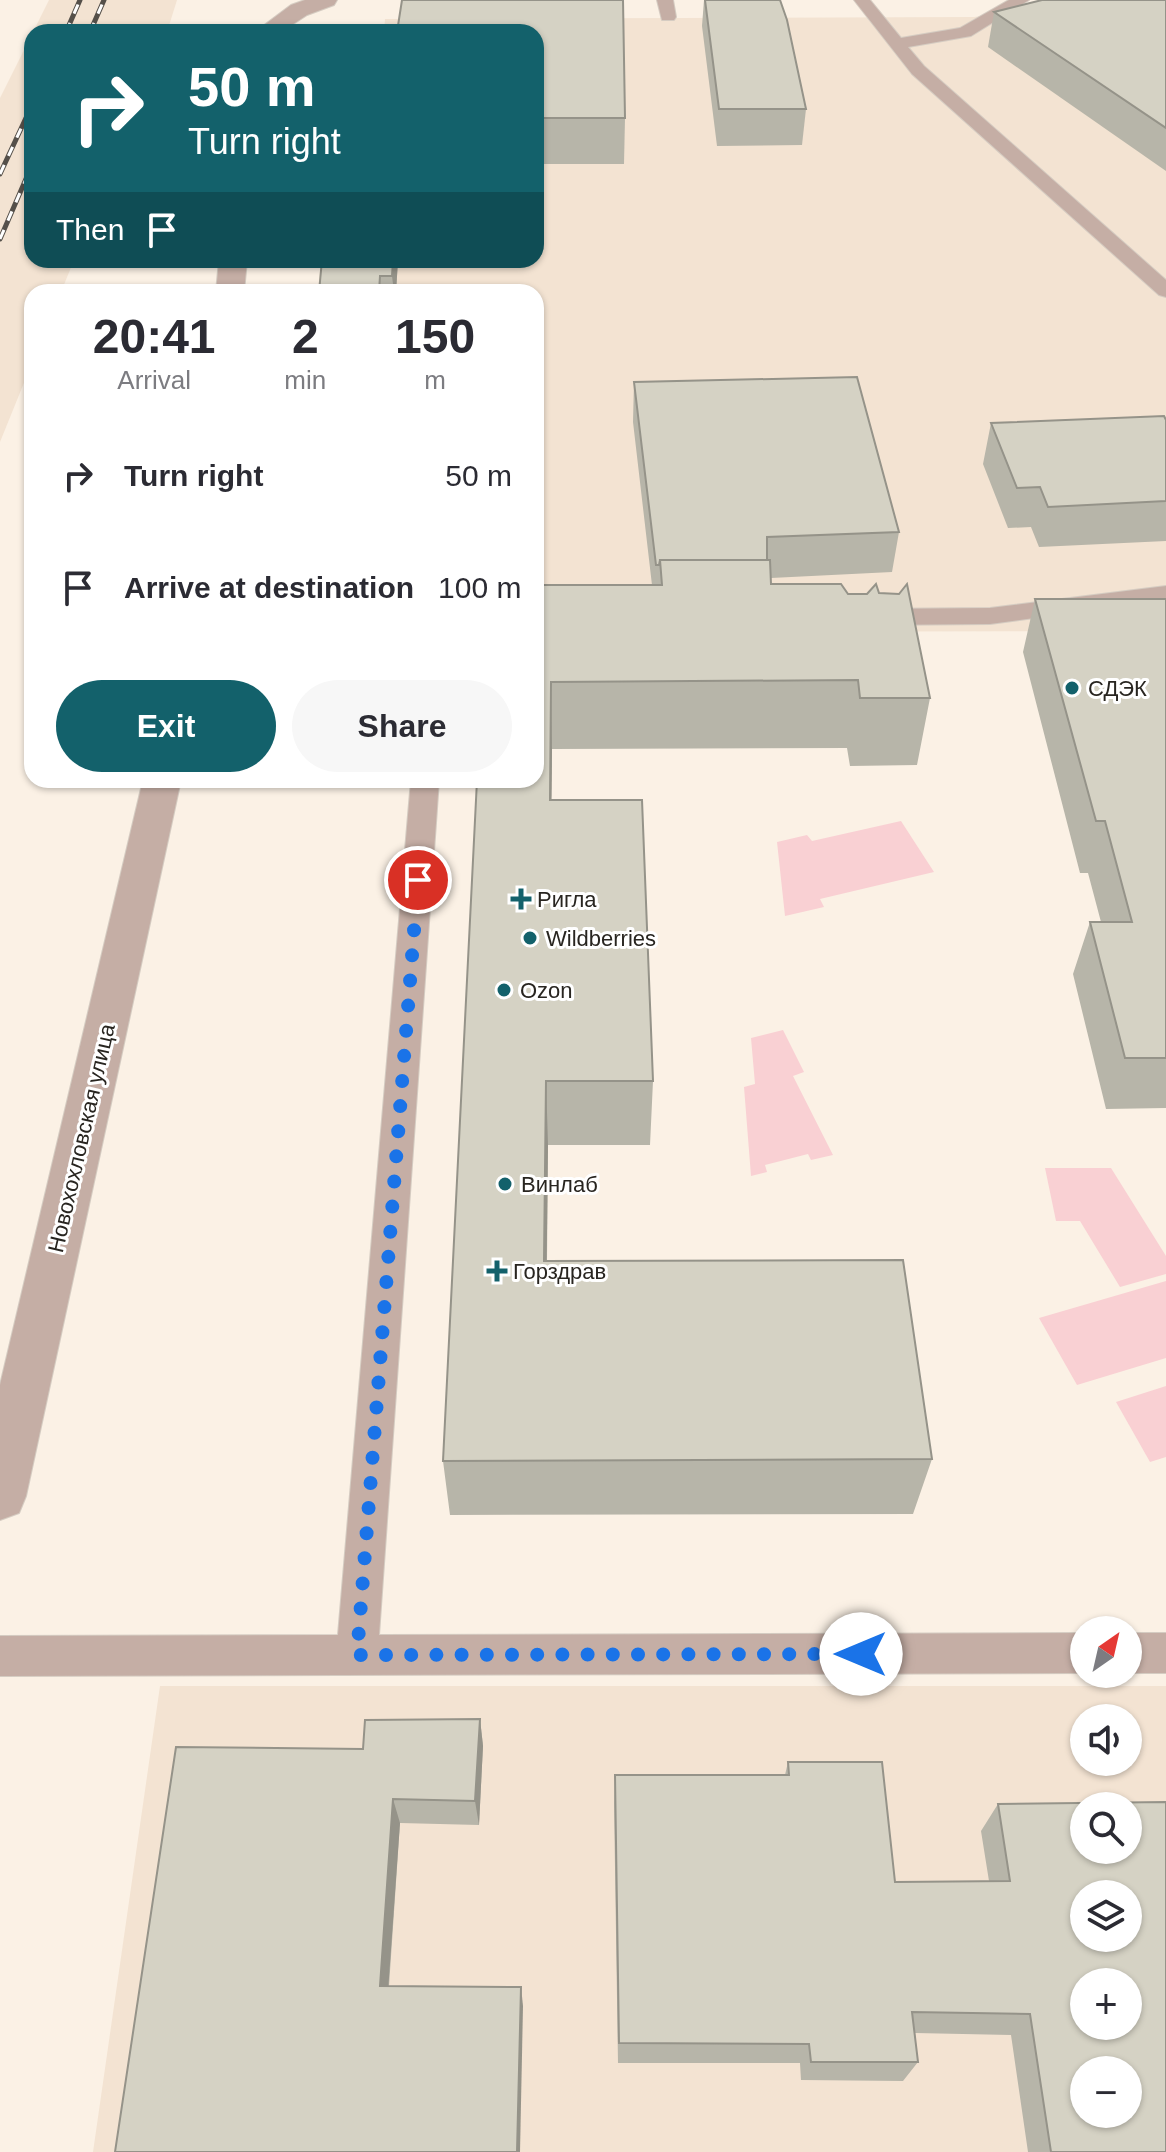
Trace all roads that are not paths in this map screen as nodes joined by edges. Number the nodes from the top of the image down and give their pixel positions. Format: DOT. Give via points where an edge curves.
graph roads {
  1 [pos="326,0"];
  2 [pos="862,0"];
  3 [pos="1021,0"];
  4 [pos="278,24"];
  5 [pos="897,44"];
  6 [pos="1166,291"];
  7 [pos="1166,593"];
  8 [pos="843,617"];
  9 [pos="160,788"];
  10 [pos="424,788"];
  11 [pos="0,1496"];
  12 [pos="1070,1653"];
  13 [pos="1142,1653"];
  14 [pos="1166,1653"];
  15 [pos="357,1655"];
  16 [pos="0,1656"];
  1 -- 4 [label="street"];
  2 -- 5 [label="lane"];
  3 -- 5 [label="lane" via="965,32"];
  5 -- 6 [label="lane" via="918,70"];
  7 -- 8 [label="lane" via="875,629"];
  9 -- 11 [label="street, Новохохловская улица"];
  10 -- 15 [label="lane"];
  12 -- 15 [label="lane"];
  13 -- 14 [label="lane"];
  15 -- 16 [label="lane"];
}
